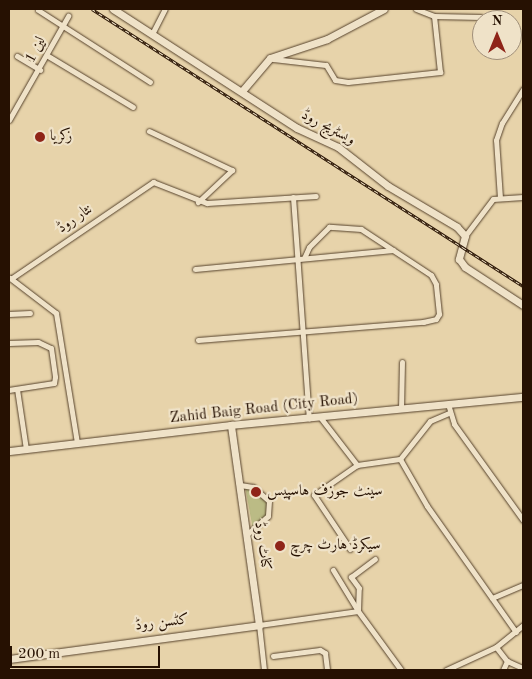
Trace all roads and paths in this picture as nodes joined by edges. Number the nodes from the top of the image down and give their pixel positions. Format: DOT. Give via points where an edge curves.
graph roads {
  1 [pos="113,9"];
  2 [pos="165,9"];
  3 [pos="384,9"];
  4 [pos="416,9"];
  5 [pos="38,10"];
  6 [pos="68,16"];
  7 [pos="434,16"];
  8 [pos="472,18"];
  9 [pos="63,26"];
  10 [pos="152,34"];
  11 [pos="17,56"];
  12 [pos="48,56"];
  13 [pos="270,58"];
  14 [pos="40,70"];
  15 [pos="150,82"];
  16 [pos="523,89"];
  17 [pos="242,91"];
  18 [pos="133,107"];
  19 [pos="9,120"];
  20 [pos="149,131"];
  21 [pos="293,196"];
  22 [pos="316,196"];
  23 [pos="523,197"];
  24 [pos="500,198"];
  25 [pos="198,202"];
  26 [pos="465,236"];
  27 [pos="393,250"];
  28 [pos="301,259"];
  29 [pos="195,269"];
  30 [pos="10,276"];
  31 [pos="523,305"];
  32 [pos="30,313"];
  33 [pos="9,314"];
  34 [pos="302,331"];
  35 [pos="198,340"];
  36 [pos="9,343"];
  37 [pos="402,362"];
  38 [pos="17,389"];
  39 [pos="9,390"];
  40 [pos="523,398"];
  41 [pos="448,404"];
  42 [pos="400,409"];
  43 [pos="449,413"];
  44 [pos="320,417"];
  45 [pos="309,418"];
  46 [pos="231,425"];
  47 [pos="77,442"];
  48 [pos="26,449"];
  49 [pos="9,451"];
  50 [pos="400,459"];
  51 [pos="357,465"];
  52 [pos="240,485"];
  53 [pos="523,520"];
  54 [pos="247,534"];
  55 [pos="350,549"];
  56 [pos="375,559"];
  57 [pos="333,570"];
  58 [pos="523,585"];
  59 [pos="492,598"];
  60 [pos="358,611"];
  61 [pos="259,625"];
  62 [pos="523,625"];
  63 [pos="516,632"];
  64 [pos="496,647"];
  65 [pos="273,656"];
  66 [pos="9,660"];
  67 [pos="507,661"];
  68 [pos="523,668"];
  69 [pos="264,670"];
  70 [pos="327,670"];
  71 [pos="401,670"];
  72 [pos="446,670"];
  73 [pos="503,670"];
  1 -- 10 [label="main road, ویسٹریج روڈ"];
  2 -- 10 [label="street"];
  3 -- 13 [label="main road" via="327,40"];
  4 -- 7 [label="street"];
  5 -- 9 [label="street"];
  6 -- 9 [label="street, لین 1"];
  7 -- 8 [label="street"];
  7 -- 13 [label="street" via="440,72 348,82 335,80 326,66"];
  9 -- 12 [label="street, لین 1"];
  9 -- 15 [label="street"];
  10 -- 17 [label="main road, ویسٹریج روڈ"];
  11 -- 14 [label="street"];
  12 -- 14 [label="street, لین 1"];
  12 -- 18 [label="street"];
  13 -- 17 [label="main road"];
  14 -- 19 [label="street, لین 1"];
  16 -- 24 [label="street" via="502,123 496,140"];
  17 -- 26 [label="main road, ویسٹریج روڈ" via="296,128 338,147 388,186 457,227"];
  20 -- 25 [label="street" via="232,170"];
  21 -- 22 [label="street"];
  21 -- 25 [label="street"];
  21 -- 28 [label="street"];
  23 -- 24 [label="street"];
  24 -- 26 [label="street" via="487,204"];
  25 -- 30 [label="street, نثار روڈ" via="153,182"];
  26 -- 31 [label="main road" via="459,259 465,267"];
  27 -- 28 [label="street"];
  27 -- 28 [label="street" via="362,229 329,227"];
  27 -- 34 [label="street" via="434,279 439,314 436,319"];
  28 -- 29 [label="street"];
  28 -- 34 [label="street"];
  30 -- 47 [label="street" via="56,313"];
  32 -- 33 [label="street"];
  34 -- 35 [label="street"];
  34 -- 45 [label="street"];
  36 -- 38 [label="street" via="38,342 54,352 54,383"];
  37 -- 42 [label="street"];
  38 -- 39 [label="street"];
  38 -- 48 [label="street"];
  40 -- 41 [label="main road, Zahid Baig Road (City Road)"];
  41 -- 42 [label="main road, Zahid Baig Road (City Road)"];
  41 -- 43 [label="street"];
  42 -- 44 [label="main road, Zahid Baig Road (City Road)"];
  43 -- 50 [label="street" via="430,421"];
  43 -- 53 [label="street"];
  44 -- 45 [label="main road, Zahid Baig Road (City Road)"];
  44 -- 51 [label="street"];
  45 -- 46 [label="main road, Zahid Baig Road (City Road)"];
  46 -- 47 [label="main road, Zahid Baig Road (City Road)"];
  46 -- 52 [label="main road, کناٹ روڈ"];
  47 -- 48 [label="main road, Zahid Baig Road (City Road)"];
  48 -- 49 [label="main road, Zahid Baig Road (City Road)"];
  50 -- 51 [label="street"];
  50 -- 59 [label="street" via="427,506"];
  51 -- 55 [label="street" via="314,495"];
  52 -- 54 [label="main road, کناٹ روڈ"];
  52 -- 54 [label="street" via="253,486 269,501 268,516"];
  54 -- 61 [label="main road, کناٹ روڈ"];
  56 -- 60 [label="street" via="351,578 359,588"];
  57 -- 60 [label="street"];
  58 -- 59 [label="street"];
  59 -- 63 [label="street"];
  60 -- 61 [label="street"];
  60 -- 71 [label="street"];
  61 -- 66 [label="main road, کٹسن روڈ"];
  61 -- 69 [label="street, کناٹ روڈ"];
  62 -- 63 [label="street"];
  63 -- 64 [label="street"];
  64 -- 67 [label="street"];
  64 -- 72 [label="street"];
  65 -- 70 [label="street" via="320,650 325,654"];
  67 -- 68 [label="street"];
  67 -- 73 [label="street"];
}
